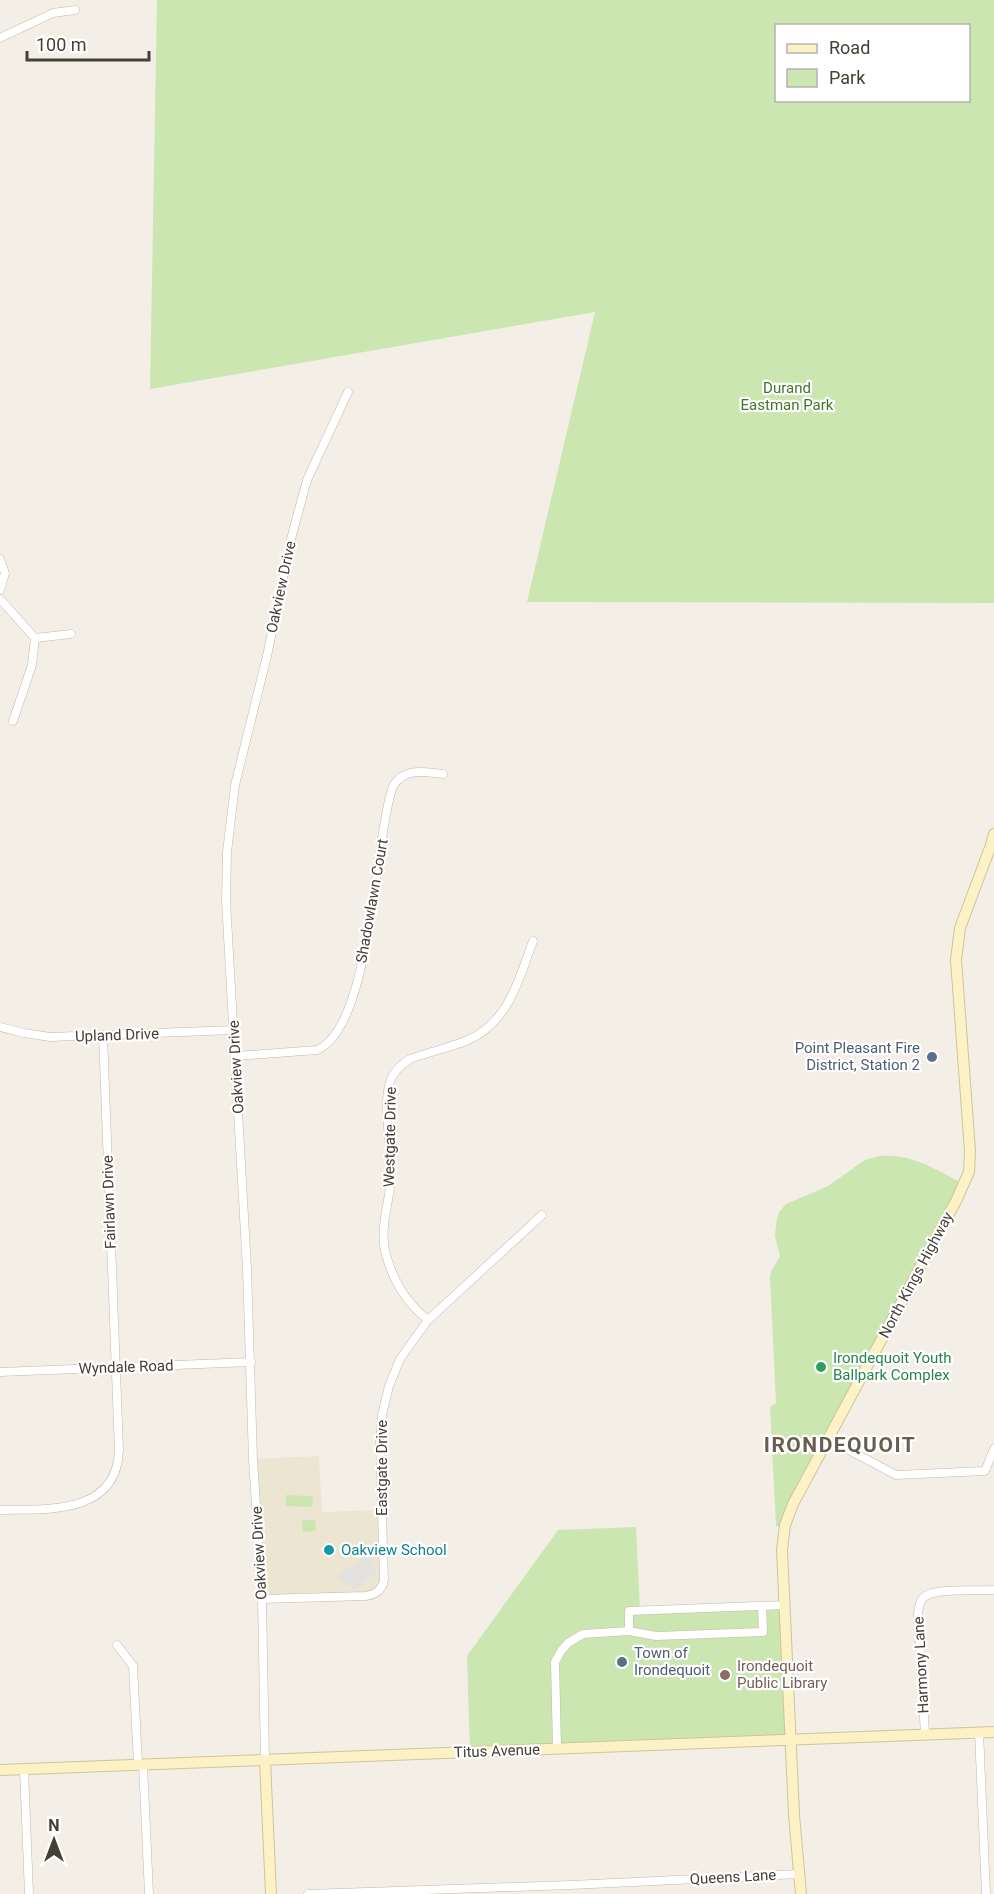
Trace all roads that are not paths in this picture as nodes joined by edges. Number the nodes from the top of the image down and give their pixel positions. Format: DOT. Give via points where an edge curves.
graph roads {
  1 [pos="75,10"];
  2 [pos="0,38"];
  3 [pos="348,392"];
  4 [pos="0,559"];
  5 [pos="0,590"];
  6 [pos="0,599"];
  7 [pos="71,634"];
  8 [pos="35,638"];
  9 [pos="13,721"];
  10 [pos="443,774"];
  11 [pos="994,834"];
  12 [pos="533,940"];
  13 [pos="0,1027"];
  14 [pos="234,1030"];
  15 [pos="103,1036"];
  16 [pos="236,1056"];
  17 [pos="542,1215"];
  18 [pos="428,1320"];
  19 [pos="251,1362"];
  20 [pos="115,1368"];
  21 [pos="0,1372"];
  22 [pos="828,1439"];
  23 [pos="994,1449"];
  24 [pos="0,1510"];
  25 [pos="994,1590"];
  26 [pos="262,1599"];
  27 [pos="785,1605"];
  28 [pos="762,1606"];
  29 [pos="629,1631"];
  30 [pos="117,1645"];
  31 [pos="979,1732"];
  32 [pos="994,1732"];
  33 [pos="925,1734"];
  34 [pos="790,1739"];
  35 [pos="557,1748"];
  36 [pos="265,1761"];
  37 [pos="140,1764"];
  38 [pos="24,1769"];
  39 [pos="0,1770"];
  40 [pos="799,1874"];
  41 [pos="571,1885"];
  42 [pos="29,1894"];
  43 [pos="149,1894"];
  44 [pos="271,1894"];
  45 [pos="308,1894"];
  46 [pos="572,1894"];
  47 [pos="801,1894"];
  48 [pos="986,1894"];
  1 -- 2 [label="street" via="53,13"];
  3 -- 14 [label="street, Oakview Drive" via="302,494 235,785 226,852"];
  4 -- 5 [label="street" via="5,573"];
  6 -- 8 [label="street"];
  7 -- 8 [label="street"];
  8 -- 9 [label="street" via="32,665"];
  10 -- 16 [label="street, Shadowlawn Court" via="409,772 393,786 363,961 335,1037 317,1050"];
  11 -- 22 [label="main road, North Kings Highway" via="960,928 956,960 969,1172"];
  12 -- 18 [label="street, Westgate Drive" via="510,1000 498,1019 470,1039 410,1059 391,1079 391,1179 383,1237 398,1286"];
  13 -- 15 [label="street, Upland Drive" via="39,1036"];
  14 -- 15 [label="street, Upland Drive"];
  14 -- 16 [label="street, Oakview Drive"];
  15 -- 20 [label="street, Fairlawn Drive"];
  16 -- 19 [label="street, Oakview Drive"];
  17 -- 18 [label="street, Eastgate Drive"];
  18 -- 26 [label="street, Eastgate Drive" via="400,1359 382,1414 382,1588 365,1596"];
  19 -- 20 [label="street, Wyndale Road"];
  19 -- 26 [label="street, Oakview Drive"];
  20 -- 21 [label="street, Wyndale Road"];
  20 -- 24 [label="street, Fairlawn Drive" via="119,1459 109,1484 93,1498 73,1505"];
  22 -- 23 [label="street" via="896,1475 985,1471"];
  22 -- 27 [label="main road, North Kings Highway" via="785,1525"];
  25 -- 33 [label="street, Harmony Lane" via="935,1592 919,1604"];
  26 -- 36 [label="street, Oakview Drive"];
  27 -- 28 [label="street"];
  27 -- 34 [label="main road, North Kings Highway"];
  28 -- 29 [label="street" via="629,1611"];
  28 -- 29 [label="street" via="763,1632 656,1636"];
  29 -- 35 [label="street" via="583,1634 561,1650 555,1662"];
  30 -- 37 [label="street" via="133,1666"];
  31 -- 32 [label="main road, Titus Avenue"];
  31 -- 33 [label="main road, Titus Avenue"];
  31 -- 48 [label="street"];
  33 -- 34 [label="main road, Titus Avenue"];
  34 -- 35 [label="main road, Titus Avenue"];
  34 -- 40 [label="main road, North Kings Highway"];
  35 -- 36 [label="main road, Titus Avenue"];
  36 -- 37 [label="main road, Titus Avenue"];
  36 -- 44 [label="main road"];
  37 -- 38 [label="main road, Titus Avenue"];
  37 -- 43 [label="street"];
  38 -- 39 [label="main road, Titus Avenue"];
  38 -- 42 [label="street"];
  40 -- 41 [label="street, Queens Lane"];
  40 -- 47 [label="main road, North Kings Highway"];
  41 -- 45 [label="street, Queens Lane"];
  41 -- 46 [label="street"];
}
